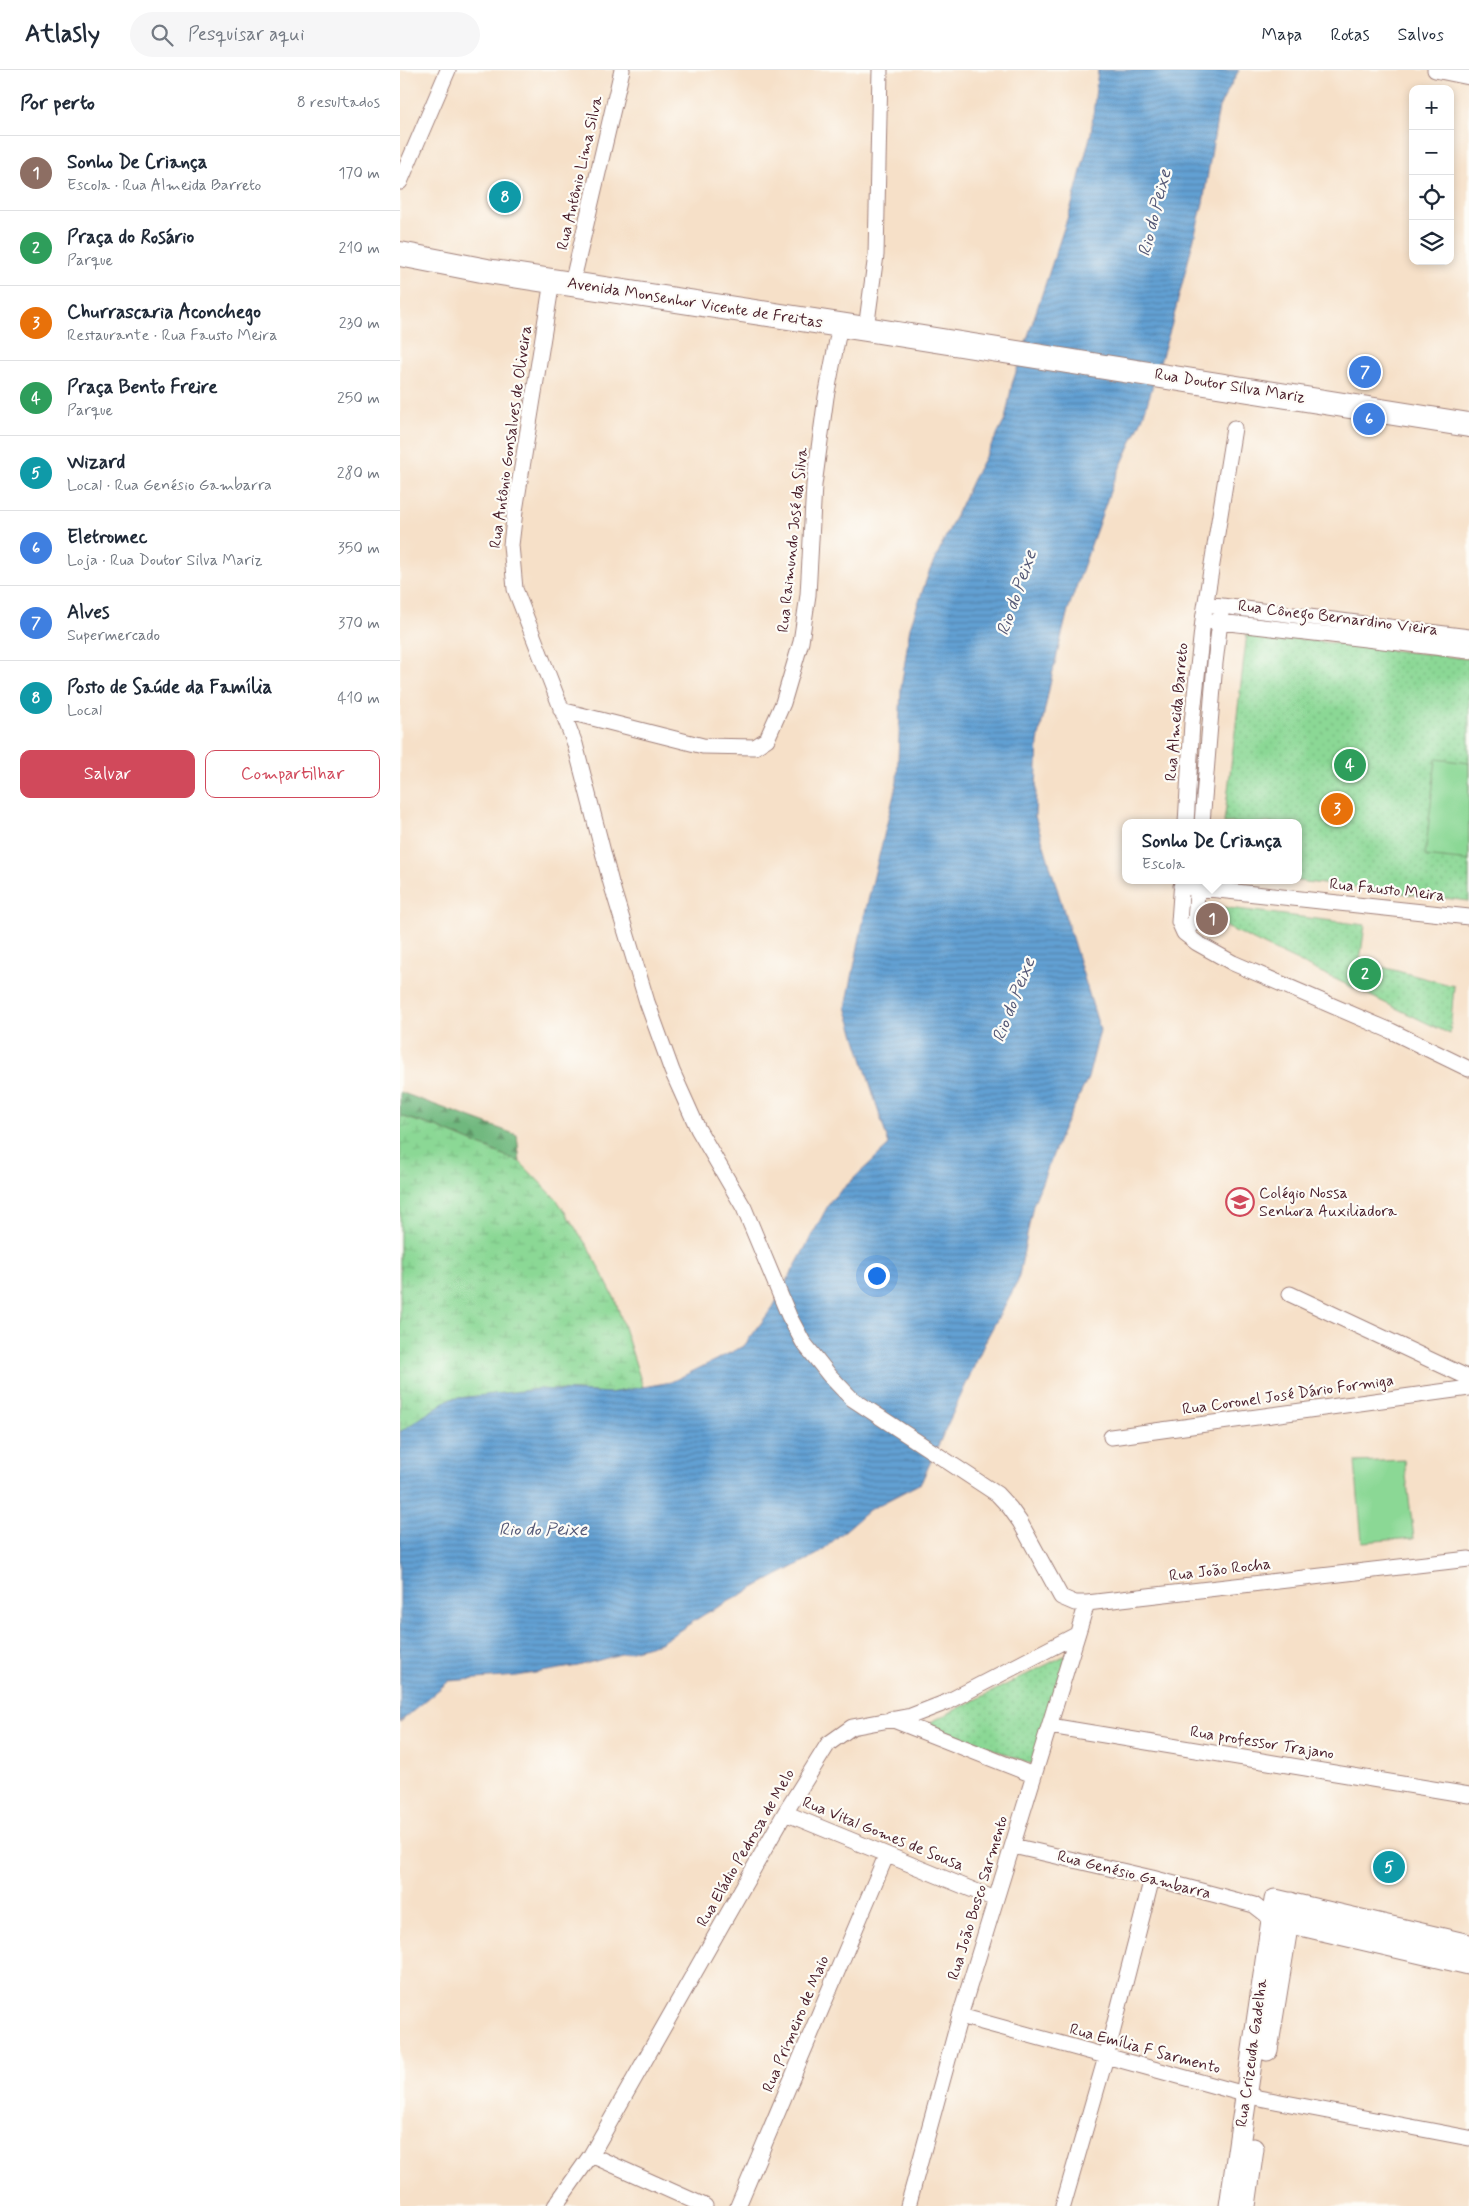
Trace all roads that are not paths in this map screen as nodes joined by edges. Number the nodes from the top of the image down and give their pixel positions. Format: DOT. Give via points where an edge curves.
graph roads {
  1 [pos="448,70"];
  2 [pos="622,70"];
  3 [pos="880,70"];
  4 [pos="1435,70"];
  5 [pos="1469,77"];
  6 [pos="400,182"];
  7 [pos="400,254"];
  8 [pos="562,283"];
  9 [pos="840,325"];
  10 [pos="866,329"];
  11 [pos="991,349"];
  12 [pos="1469,425"];
  13 [pos="1234,428"];
  14 [pos="1206,604"];
  15 [pos="1222,606"];
  16 [pos="1203,620"];
  17 [pos="1219,622"];
  18 [pos="1469,637"];
  19 [pos="1469,651"];
  20 [pos="561,710"];
  21 [pos="1186,819"];
  22 [pos="1202,819"];
  23 [pos="1181,884"];
  24 [pos="1198,884"];
  25 [pos="1206,884"];
  26 [pos="1469,917"];
  27 [pos="1186,926"];
  28 [pos="1469,1069"];
  29 [pos="1290,1294"];
  30 [pos="1469,1378"];
  31 [pos="1469,1388"];
  32 [pos="1111,1437"];
  33 [pos="1020,1522"];
  34 [pos="1469,1559"];
  35 [pos="1086,1603"];
  36 [pos="1076,1635"];
  37 [pos="891,1719"];
  38 [pos="1050,1726"];
  39 [pos="1033,1775"];
  40 [pos="1469,1795"];
  41 [pos="785,1813"];
  42 [pos="1014,1846"];
  43 [pos="886,1856"];
  44 [pos="1152,1878"];
  45 [pos="995,1899"];
  46 [pos="1282,1911"];
  47 [pos="1469,1944"];
  48 [pos="1469,1964"];
  49 [pos="960,2016"];
  50 [pos="1106,2057"];
  51 [pos="1253,2096"];
  52 [pos="1469,2138"];
  53 [pos="591,2155"];
  54 [pos="683,2201"];
  55 [pos="555,2206"];
  56 [pos="705,2206"];
  57 [pos="738,2206"];
  58 [pos="908,2206"];
  59 [pos="1063,2206"];
  60 [pos="1230,2206"];
  61 [pos="1246,2206"];
  1 -- 6 [label="street"];
  2 -- 8 [label="street, Rua Antônio Lima Silva"];
  3 -- 10 [label="street" via="876,255"];
  4 -- 5 [label="street"];
  7 -- 8 [label="main road, Avenida Monsenhor Vicente de Freitas"];
  8 -- 9 [label="main road, Avenida Monsenhor Vicente de Freitas"];
  8 -- 20 [label="street, Rua Antônio Gonsalves de Oliveira" via="525,438 511,545 512,571 520,604"];
  9 -- 10 [label="main road, Avenida Monsenhor Vicente de Freitas"];
  9 -- 20 [label="street, Rua Raimundo José da Silva" via="814,485 808,595 801,642 767,739 755,747 703,746"];
  10 -- 11 [label="main road, Avenida Monsenhor Vicente de Freitas"];
  11 -- 12 [label="main road, Rua Doutor Silva Mariz" via="1183,379 1239,393"];
  13 -- 14 [label="street, Rua Almeida Barreto"];
  14 -- 15 [label="street"];
  14 -- 16 [label="street, Rua Almeida Barreto"];
  15 -- 17 [label="street, Rua Almeida Barreto"];
  15 -- 18 [label="street"];
  16 -- 17 [label="street, Rua Cônego Bernardino Vieira"];
  16 -- 21 [label="street, Rua Almeida Barreto"];
  17 -- 19 [label="street, Rua Cônego Bernardino Vieira"];
  17 -- 22 [label="street, Rua Almeida Barreto"];
  20 -- 33 [label="street, Rua Antônio Gonsalves de Oliveira" via="584,774 611,883 644,993 672,1071 698,1128 744,1208 803,1342 851,1398 974,1476 997,1494"];
  23 -- 27 [label="street"];
  24 -- 27 [label="street"];
  25 -- 26 [label="street, Rua Fausto Meira"];
  27 -- 28 [label="street" via="1233,963 1391,1031"];
  29 -- 30 [label="street"];
  31 -- 32 [label="street, Rua Coronel José Dário Formiga"];
  33 -- 35 [label="street, Rua João Rocha" via="1062,1597 1075,1603"];
  34 -- 35 [label="street, Rua João Rocha"];
  35 -- 36 [label="street, Rua João Bosco Sarmento"];
  36 -- 37 [label="street, Rua Eládio Pedrosa de Melo" via="947,1702 911,1716"];
  36 -- 38 [label="street, Rua João Bosco Sarmento"];
  37 -- 39 [label="street"];
  37 -- 41 [label="street, Rua Eládio Pedrosa de Melo" via="852,1727 828,1744"];
  38 -- 39 [label="street, Rua João Bosco Sarmento"];
  38 -- 40 [label="street, Rua professor Trajano"];
  39 -- 42 [label="street, Rua João Bosco Sarmento"];
  41 -- 43 [label="street, Rua Vital Gomes de Sousa"];
  41 -- 53 [label="street, Rua Eládio Pedrosa de Melo"];
  42 -- 44 [label="street, Rua Genésio Gambarra"];
  42 -- 45 [label="street, Rua João Bosco Sarmento"];
  43 -- 45 [label="street, Rua Vital Gomes de Sousa"];
  43 -- 57 [label="street, Rua Primeiro de Maio"];
  44 -- 46 [label="street, Rua Genésio Gambarra"];
  44 -- 50 [label="street"];
  45 -- 49 [label="street, Rua João Bosco Sarmento"];
  46 -- 47 [label="street, Rua Genésio Gambarra"];
  46 -- 48 [label="street, Rua Genésio Gambarra"];
  46 -- 51 [label="street, Rua Crizeuda Gadelha"];
  49 -- 50 [label="street, Rua Emília F Sarmento"];
  49 -- 58 [label="street, Rua João Bosco Sarmento"];
  50 -- 51 [label="street, Rua Emília F Sarmento"];
  50 -- 59 [label="street"];
  51 -- 52 [label="street, Rua Emília F Sarmento"];
  51 -- 60 [label="street, Rua Crizeuda Gadelha"];
  51 -- 61 [label="street, Rua Crizeuda Gadelha"];
  53 -- 54 [label="street"];
  53 -- 55 [label="street, Rua Eládio Pedrosa de Melo"];
  54 -- 56 [label="street"];
}
